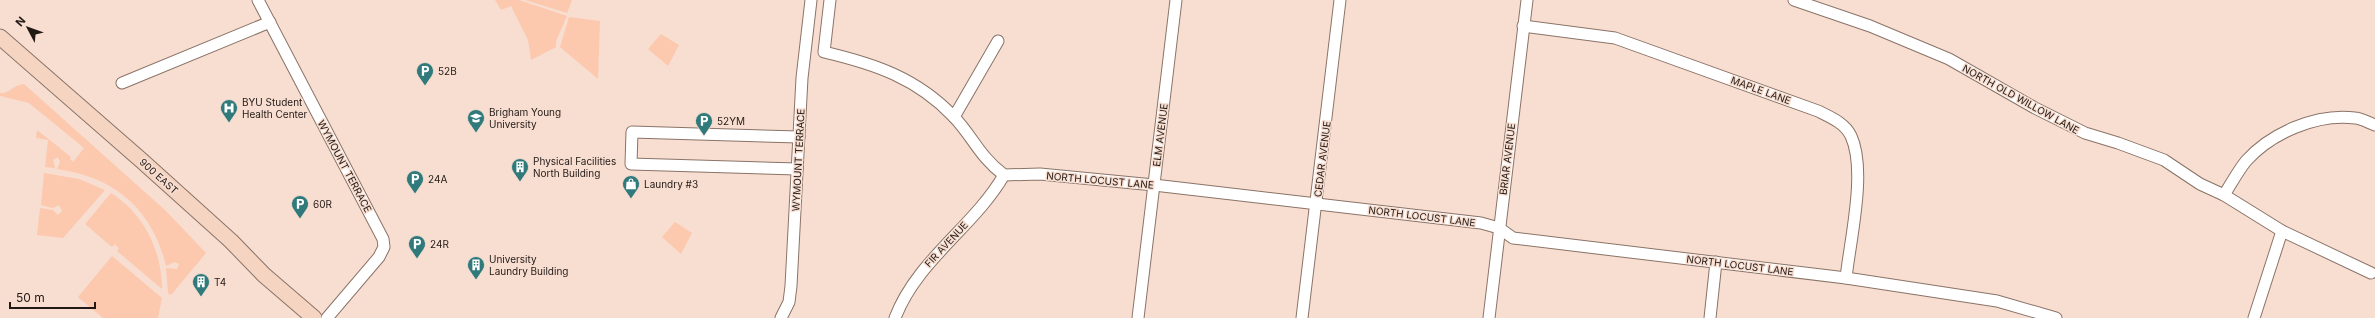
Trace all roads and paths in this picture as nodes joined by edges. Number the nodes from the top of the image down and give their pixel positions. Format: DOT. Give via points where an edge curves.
graph roads {
  1 [pos="258,0"];
  2 [pos="811,0"];
  3 [pos="830,0"];
  4 [pos="1176,0"];
  5 [pos="1340,0"];
  6 [pos="1527,0"];
  7 [pos="1794,0"];
  8 [pos="270,22"];
  9 [pos="1523,26"];
  10 [pos="0,37"];
  11 [pos="998,41"];
  12 [pos="122,83"];
  13 [pos="954,117"];
  14 [pos="2375,125"];
  15 [pos="799,137"];
  16 [pos="798,169"];
  17 [pos="1004,175"];
  18 [pos="1154,185"];
  19 [pos="2224,195"];
  20 [pos="1317,204"];
  21 [pos="1499,228"];
  22 [pos="2282,231"];
  23 [pos="1716,262"];
  24 [pos="2371,273"];
  25 [pos="1846,278"];
  26 [pos="314,318"];
  27 [pos="327,318"];
  28 [pos="781,318"];
  29 [pos="895,318"];
  30 [pos="1138,318"];
  31 [pos="1302,318"];
  32 [pos="1489,318"];
  33 [pos="1710,318"];
  34 [pos="2056,318"];
  35 [pos="2254,318"];
  1 -- 8 [label="street, WYMOUNT TERRACE"];
  2 -- 15 [label="street, WYMOUNT TERRACE" via="802,78"];
  3 -- 13 [label="street" via="824,52 868,63 902,77"];
  4 -- 18 [label="street, ELM AVENUE"];
  5 -- 20 [label="street, CEDAR AVENUE"];
  6 -- 9 [label="street, BRIAR AVENUE"];
  7 -- 19 [label="street, NORTH OLD WILLOW LANE" via="1870,26 1949,59 2085,134 2164,160 2200,184"];
  8 -- 12 [label="street"];
  8 -- 27 [label="street, WYMOUNT TERRACE" via="378,230 384,247 379,257"];
  9 -- 21 [label="street, BRIAR AVENUE"];
  9 -- 25 [label="street, MAPLE LANE" via="1615,38 1818,111 1836,120 1850,135 1859,170"];
  10 -- 26 [label="main road, 900 EAST" via="231,241 264,275"];
  11 -- 13 [label="street"];
  13 -- 17 [label="street" via="979,151"];
  14 -- 19 [label="street" via="2355,118 2316,120 2290,131 2264,144 2246,162"];
  15 -- 16 [label="street, WYMOUNT TERRACE"];
  15 -- 16 [label="street" via="632,132 631,164"];
  16 -- 28 [label="street, WYMOUNT TERRACE" via="791,286 789,302"];
  17 -- 18 [label="street, NORTH LOCUST LANE" via="1040,174"];
  17 -- 29 [label="street, FIR AVENUE" via="987,200 922,271"];
  18 -- 20 [label="street, NORTH LOCUST LANE"];
  18 -- 30 [label="street, ELM AVENUE"];
  19 -- 22 [label="street, NORTH OLD WILLOW LANE"];
  20 -- 21 [label="street, NORTH LOCUST LANE" via="1481,223"];
  20 -- 31 [label="street, CEDAR AVENUE"];
  21 -- 23 [label="street, NORTH LOCUST LANE" via="1513,238"];
  21 -- 32 [label="street, BRIAR AVENUE"];
  22 -- 24 [label="street, NORTH OLD WILLOW LANE"];
  22 -- 35 [label="street"];
  23 -- 25 [label="street, NORTH LOCUST LANE"];
  23 -- 33 [label="street"];
  25 -- 34 [label="street, NORTH LOCUST LANE" via="1997,301"];
}
